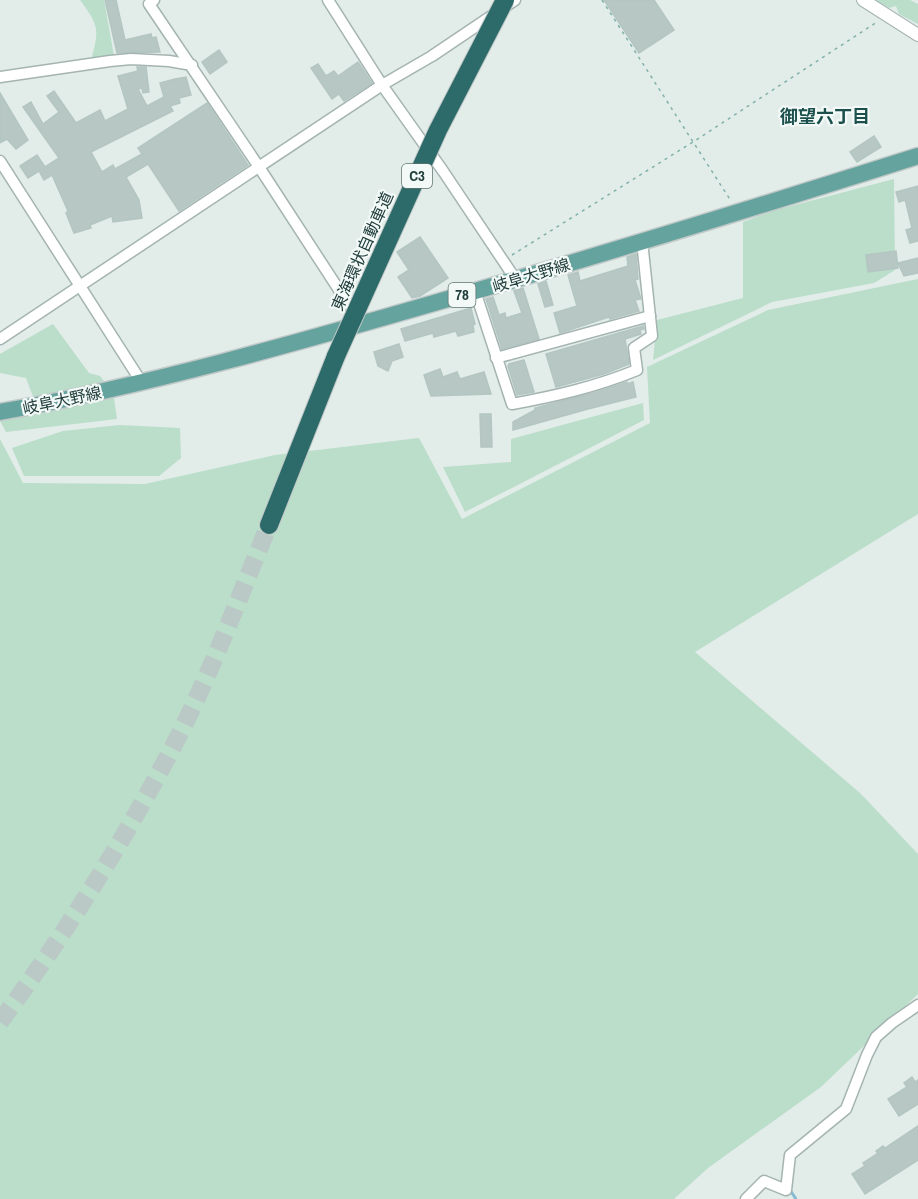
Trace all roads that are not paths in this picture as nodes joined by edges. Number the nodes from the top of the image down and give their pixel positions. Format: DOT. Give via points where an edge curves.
graph roads {
  1 [pos="154,0"];
  2 [pos="328,0"];
  3 [pos="505,0"];
  4 [pos="515,0"];
  5 [pos="863,0"];
  6 [pos="918,35"];
  7 [pos="192,65"];
  8 [pos="0,77"];
  9 [pos="382,85"];
  10 [pos="918,156"];
  11 [pos="0,161"];
  12 [pos="260,167"];
  13 [pos="642,241"];
  14 [pos="516,280"];
  15 [pos="80,287"];
  16 [pos="475,291"];
  17 [pos="650,316"];
  18 [pos="361,324"];
  19 [pos="0,339"];
  20 [pos="496,358"];
  21 [pos="142,382"];
  22 [pos="0,412"];
  23 [pos="269,525"];
  24 [pos="918,1005"];
  25 [pos="746,1199"];
  1 -- 7 [label="street" via="149,3"];
  2 -- 9 [label="street"];
  3 -- 23 [label="highway, 東海環状自動車道 / C3, bridge" via="438,130 336,356"];
  4 -- 9 [label="street"];
  5 -- 6 [label="street"];
  7 -- 8 [label="street" via="110,61"];
  7 -- 12 [label="street"];
  9 -- 12 [label="street"];
  9 -- 14 [label="street"];
  10 -- 13 [label="main road, 岐阜大野線 / 78"];
  11 -- 15 [label="street"];
  12 -- 15 [label="street"];
  12 -- 18 [label="street"];
  13 -- 14 [label="main road, 岐阜大野線 / 78"];
  13 -- 17 [label="street"];
  14 -- 16 [label="main road, 岐阜大野線 / 78"];
  15 -- 19 [label="street"];
  15 -- 21 [label="street"];
  16 -- 18 [label="main road, 岐阜大野線 / 78"];
  16 -- 20 [label="street"];
  17 -- 20 [label="street"];
  17 -- 20 [label="street" via="652,336 634,348 637,369 565,395 512,404"];
  18 -- 21 [label="main road, 岐阜大野線 / 78"];
  21 -- 22 [label="main road, 岐阜大野線 / 78"];
  24 -- 25 [label="street" via="876,1037 846,1109 790,1155 786,1190 764,1181"];
}
